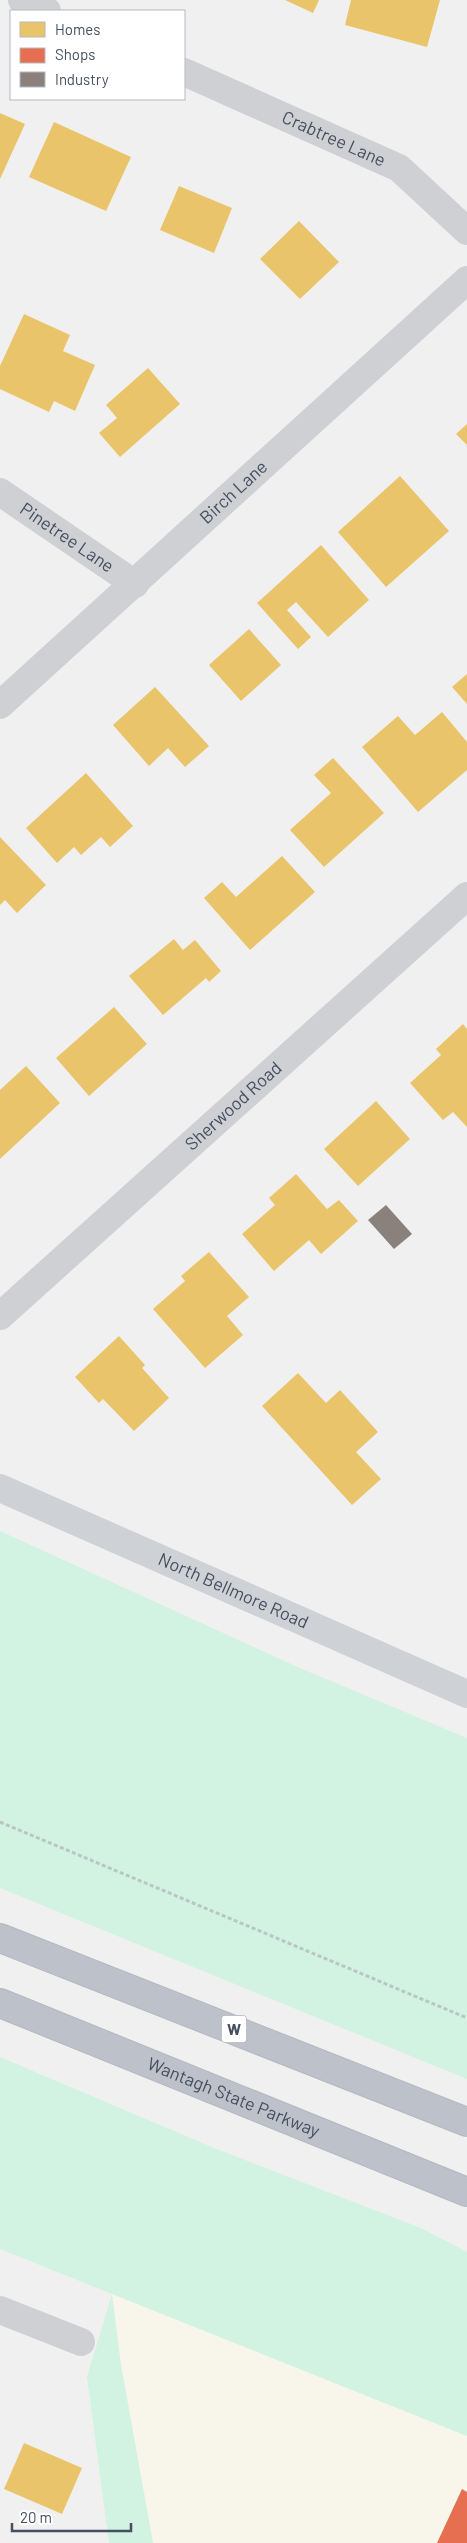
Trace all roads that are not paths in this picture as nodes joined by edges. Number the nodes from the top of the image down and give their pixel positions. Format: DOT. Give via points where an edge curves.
graph roads {
  1 [pos="22,0"];
  2 [pos="45,10"];
  3 [pos="185,72"];
  4 [pos="467,231"];
  5 [pos="467,280"];
  6 [pos="0,492"];
  7 [pos="135,584"];
  8 [pos="0,705"];
  9 [pos="467,896"];
  10 [pos="0,1316"];
  11 [pos="0,1488"];
  12 [pos="467,1694"];
  13 [pos="0,1938"];
  14 [pos="0,2003"];
  15 [pos="426,2104"];
  16 [pos="467,2110"];
  17 [pos="467,2122"];
  18 [pos="421,2175"];
  19 [pos="467,2192"];
  20 [pos="467,2205"];
  21 [pos="0,2310"];
  22 [pos="82,2342"];
  1 -- 2 [label="street"];
  3 -- 4 [label="street, Crabtree Lane" via="399,168"];
  5 -- 7 [label="street, Birch Lane"];
  6 -- 7 [label="street, Pinetree Lane"];
  7 -- 8 [label="street, Birch Lane"];
  9 -- 10 [label="street, Sherwood Road"];
  11 -- 12 [label="street, North Bellmore Road"];
  13 -- 15 [label="highway, W"];
  14 -- 18 [label="highway, Wantagh State Parkway"];
  15 -- 16 [label="highway"];
  15 -- 17 [label="highway, W"];
  18 -- 19 [label="highway, Wantagh State Parkway"];
  18 -- 20 [label="highway"];
  21 -- 22 [label="street"];
}
